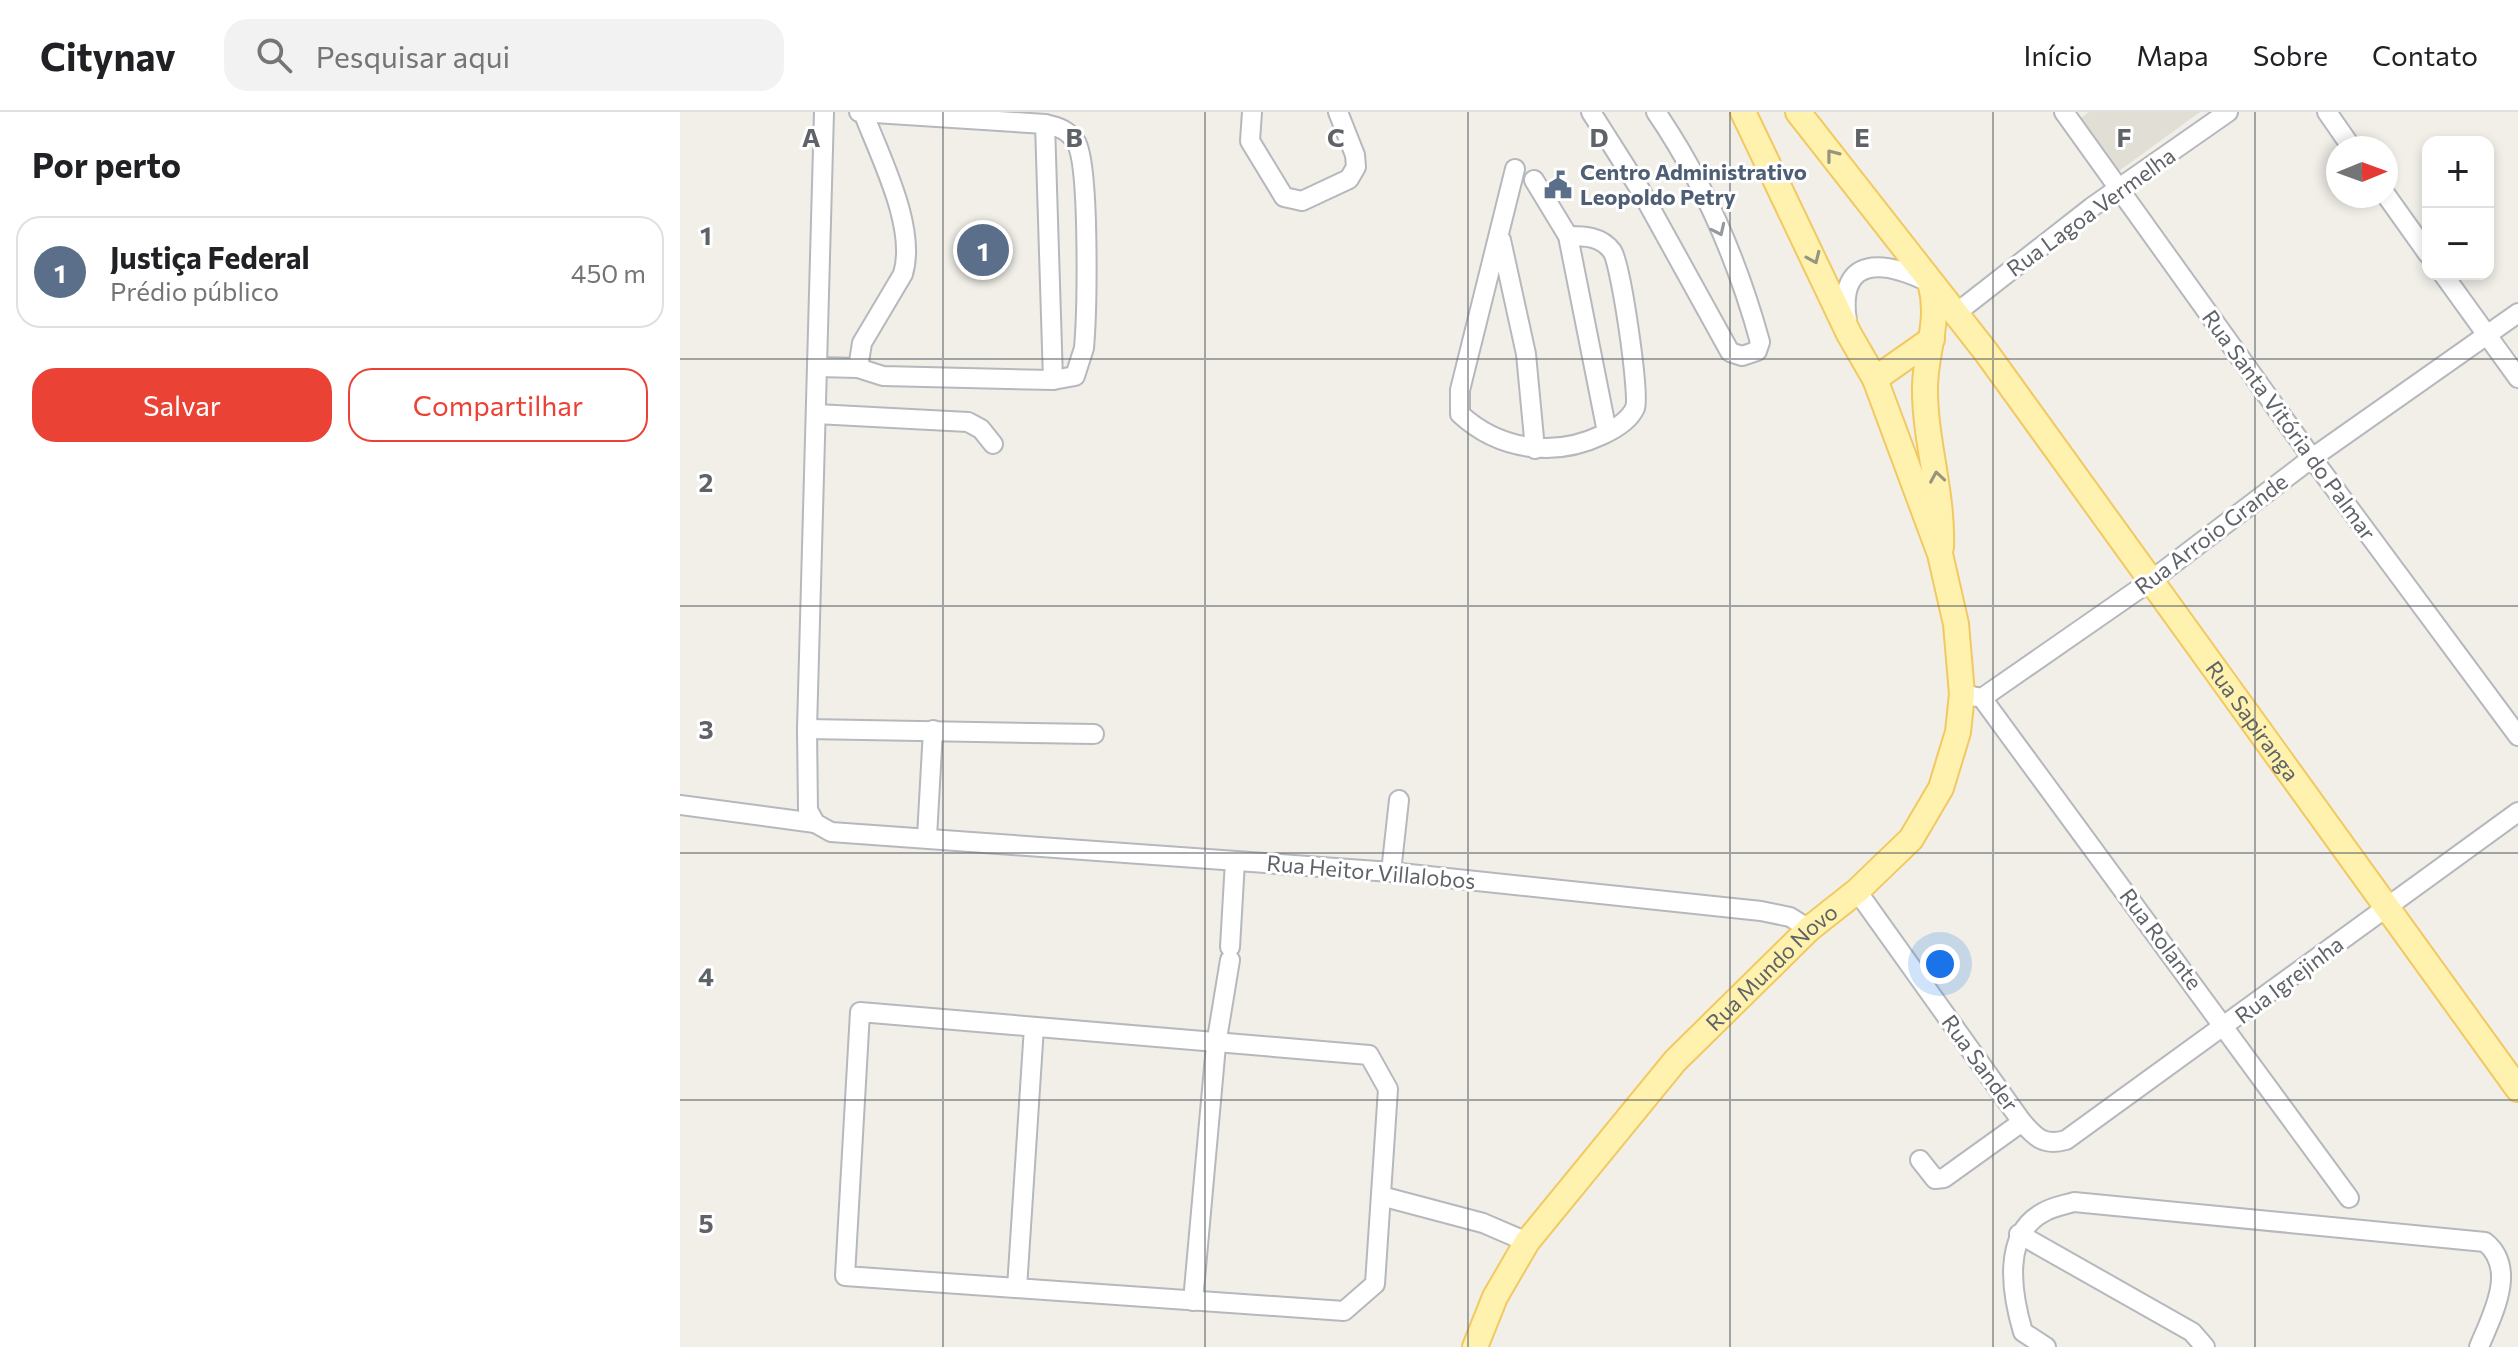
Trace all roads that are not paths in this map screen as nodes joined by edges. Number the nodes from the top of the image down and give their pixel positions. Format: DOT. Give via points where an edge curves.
graph roads {
  1 [pos="824,112"];
  2 [pos="861,112"];
  3 [pos="1252,112"];
  4 [pos="1338,112"];
  5 [pos="1591,112"];
  6 [pos="1656,112"];
  7 [pos="1743,112"];
  8 [pos="1798,112"];
  9 [pos="2064,112"];
  10 [pos="2228,112"];
  11 [pos="2327,112"];
  12 [pos="1045,124"];
  13 [pos="2344,136"];
  14 [pos="1515,169"];
  15 [pos="1534,180"];
  16 [pos="2118,190"];
  17 [pos="2395,208"];
  18 [pos="1500,233"];
  19 [pos="1568,236"];
  20 [pos="2422,246"];
  21 [pos="2447,280"];
  22 [pos="1930,284"];
  23 [pos="2518,313"];
  24 [pos="1955,314"];
  25 [pos="1849,334"];
  26 [pos="2487,336"];
  27 [pos="1932,339"];
  28 [pos="1986,352"];
  29 [pos="818,367"];
  30 [pos="858,368"];
  31 [pos="2518,378"];
  32 [pos="1875,379"];
  33 [pos="1053,380"];
  34 [pos="816,414"];
  35 [pos="1607,432"];
  36 [pos="993,444"];
  37 [pos="1535,449"];
  38 [pos="2312,458"];
  39 [pos="1940,554"];
  40 [pos="2149,582"];
  41 [pos="1972,696"];
  42 [pos="807,729"];
  43 [pos="933,730"];
  44 [pos="1094,734"];
  45 [pos="2518,736"];
  46 [pos="1399,800"];
  47 [pos="680,805"];
  48 [pos="2518,812"];
  49 [pos="815,823"];
  50 [pos="927,837"];
  51 [pos="1235,861"];
  52 [pos="1391,872"];
  53 [pos="1857,891"];
  54 [pos="2387,908"];
  55 [pos="1809,929"];
  56 [pos="1034,1027"];
  57 [pos="2226,1027"];
  58 [pos="1216,1045"];
  59 [pos="2518,1089"];
  60 [pos="2022,1122"];
  61 [pos="2057,1143"];
  62 [pos="1920,1160"];
  63 [pos="1381,1196"];
  64 [pos="2349,1198"];
  65 [pos="2019,1234"];
  66 [pos="1527,1242"];
  67 [pos="1017,1288"];
  68 [pos="1193,1301"];
  69 [pos="1475,1347"];
  70 [pos="2046,1347"];
  71 [pos="2205,1347"];
  72 [pos="2479,1347"];
  1 -- 29 [label="street"];
  2 -- 12 [label="street"];
  2 -- 30 [label="street" via="904,225 906,262 862,343"];
  3 -- 4 [label="street" via="1250,141 1284,197 1302,201 1349,179 1356,167"];
  6 -- 5 [label="street, one-way" via="1677,142 1741,277 1760,342 1757,351 1742,356 1730,352"];
  7 -- 25 [label="main road, one-way"];
  22 -- 8 [label="main road, Rua Sapiranga, one-way"];
  9 -- 16 [label="street, Rua Santa Vitória do Palmar"];
  10 -- 16 [label="street, Rua Lagoa Vermelha"];
  11 -- 13 [label="street"];
  12 -- 33 [label="street"];
  12 -- 33 [label="street" via="1069,134 1083,163 1084,348 1075,376"];
  14 -- 18 [label="street"];
  15 -- 19 [label="street"];
  16 -- 24 [label="street, Rua Lagoa Vermelha"];
  16 -- 38 [label="street, Rua Santa Vitória do Palmar"];
  17 -- 20 [label="street"];
  18 -- 37 [label="street" via="1526,354"];
  18 -- 37 [label="street" via="1460,390 1460,414 1480,433"];
  19 -- 35 [label="street"];
  19 -- 35 [label="street" via="1594,237 1612,251 1620,271 1635,408"];
  21 -- 26 [label="street"];
  22 -- 24 [label="main road, Rua Sapiranga"];
  22 -- 25 [label="street" via="1900,268 1860,272 1848,287"];
  22 -- 27 [label="main road" via="1935,302"];
  23 -- 26 [label="street, Rua Arroio Grande"];
  24 -- 28 [label="main road, Rua Sapiranga"];
  25 -- 32 [label="main road"];
  26 -- 31 [label="street"];
  26 -- 38 [label="street, Rua Arroio Grande"];
  27 -- 28 [label="main road" via="1960,341"];
  27 -- 32 [label="main road"];
  39 -- 27 [label="main road, Rua Mundo Novo, one-way" via="1942,512 1926,399"];
  28 -- 40 [label="main road, Rua Sapiranga"];
  29 -- 30 [label="street"];
  29 -- 34 [label="street"];
  30 -- 33 [label="street" via="883,376"];
  32 -- 39 [label="main road, Rua Mundo Novo"];
  34 -- 36 [label="street" via="968,422"];
  34 -- 42 [label="street"];
  35 -- 37 [label="street" via="1566,449"];
  38 -- 40 [label="street, Rua Arroio Grande"];
  38 -- 45 [label="street, Rua Santa Vitória do Palmar"];
  39 -- 41 [label="main road, Rua Mundo Novo"];
  40 -- 41 [label="street, Rua Arroio Grande"];
  40 -- 54 [label="main road, Rua Sapiranga"];
  41 -- 53 [label="main road, Rua Mundo Novo" via="1926,817 1911,839"];
  41 -- 57 [label="street, Rua Rolante"];
  42 -- 43 [label="street"];
  42 -- 49 [label="street" via="808,810"];
  43 -- 44 [label="street"];
  43 -- 50 [label="street"];
  46 -- 52 [label="street"];
  47 -- 49 [label="street, Rua Heitor Villalobos"];
  48 -- 54 [label="street, Rua Igrejinha"];
  49 -- 50 [label="street, Rua Heitor Villalobos" via="831,832"];
  50 -- 51 [label="street, Rua Heitor Villalobos"];
  51 -- 52 [label="street, Rua Heitor Villalobos"];
  51 -- 58 [label="street" via="1230,954"];
  52 -- 55 [label="street, Rua Heitor Villalobos" via="1761,911 1790,917"];
  53 -- 55 [label="main road, Rua Mundo Novo"];
  53 -- 60 [label="street, Rua Sander"];
  54 -- 57 [label="street, Rua Igrejinha"];
  54 -- 59 [label="main road, Rua Sapiranga"];
  55 -- 66 [label="main road, Rua Mundo Novo" via="1675,1061"];
  56 -- 58 [label="street"];
  56 -- 67 [label="street"];
  56 -- 67 [label="street" via="860,1012 845,1276"];
  57 -- 61 [label="street, Rua Igrejinha"];
  57 -- 64 [label="street, Rua Rolante"];
  58 -- 63 [label="street" via="1369,1055 1388,1089"];
  58 -- 68 [label="street"];
  60 -- 61 [label="street, Rua Sander" via="2037,1139"];
  60 -- 62 [label="street" via="1944,1178 1935,1179"];
  63 -- 66 [label="street" via="1483,1223"];
  63 -- 68 [label="street" via="1375,1284 1344,1311"];
  65 -- 70 [label="street" via="2011,1291 2023,1332"];
  65 -- 71 [label="street" via="2192,1332"];
  65 -- 72 [label="street" via="2042,1212 2074,1202 2485,1242 2496,1250 2501,1275 2499,1298"];
  66 -- 69 [label="main road, Rua Mundo Novo" via="1495,1297"];
  67 -- 68 [label="street"];
}
